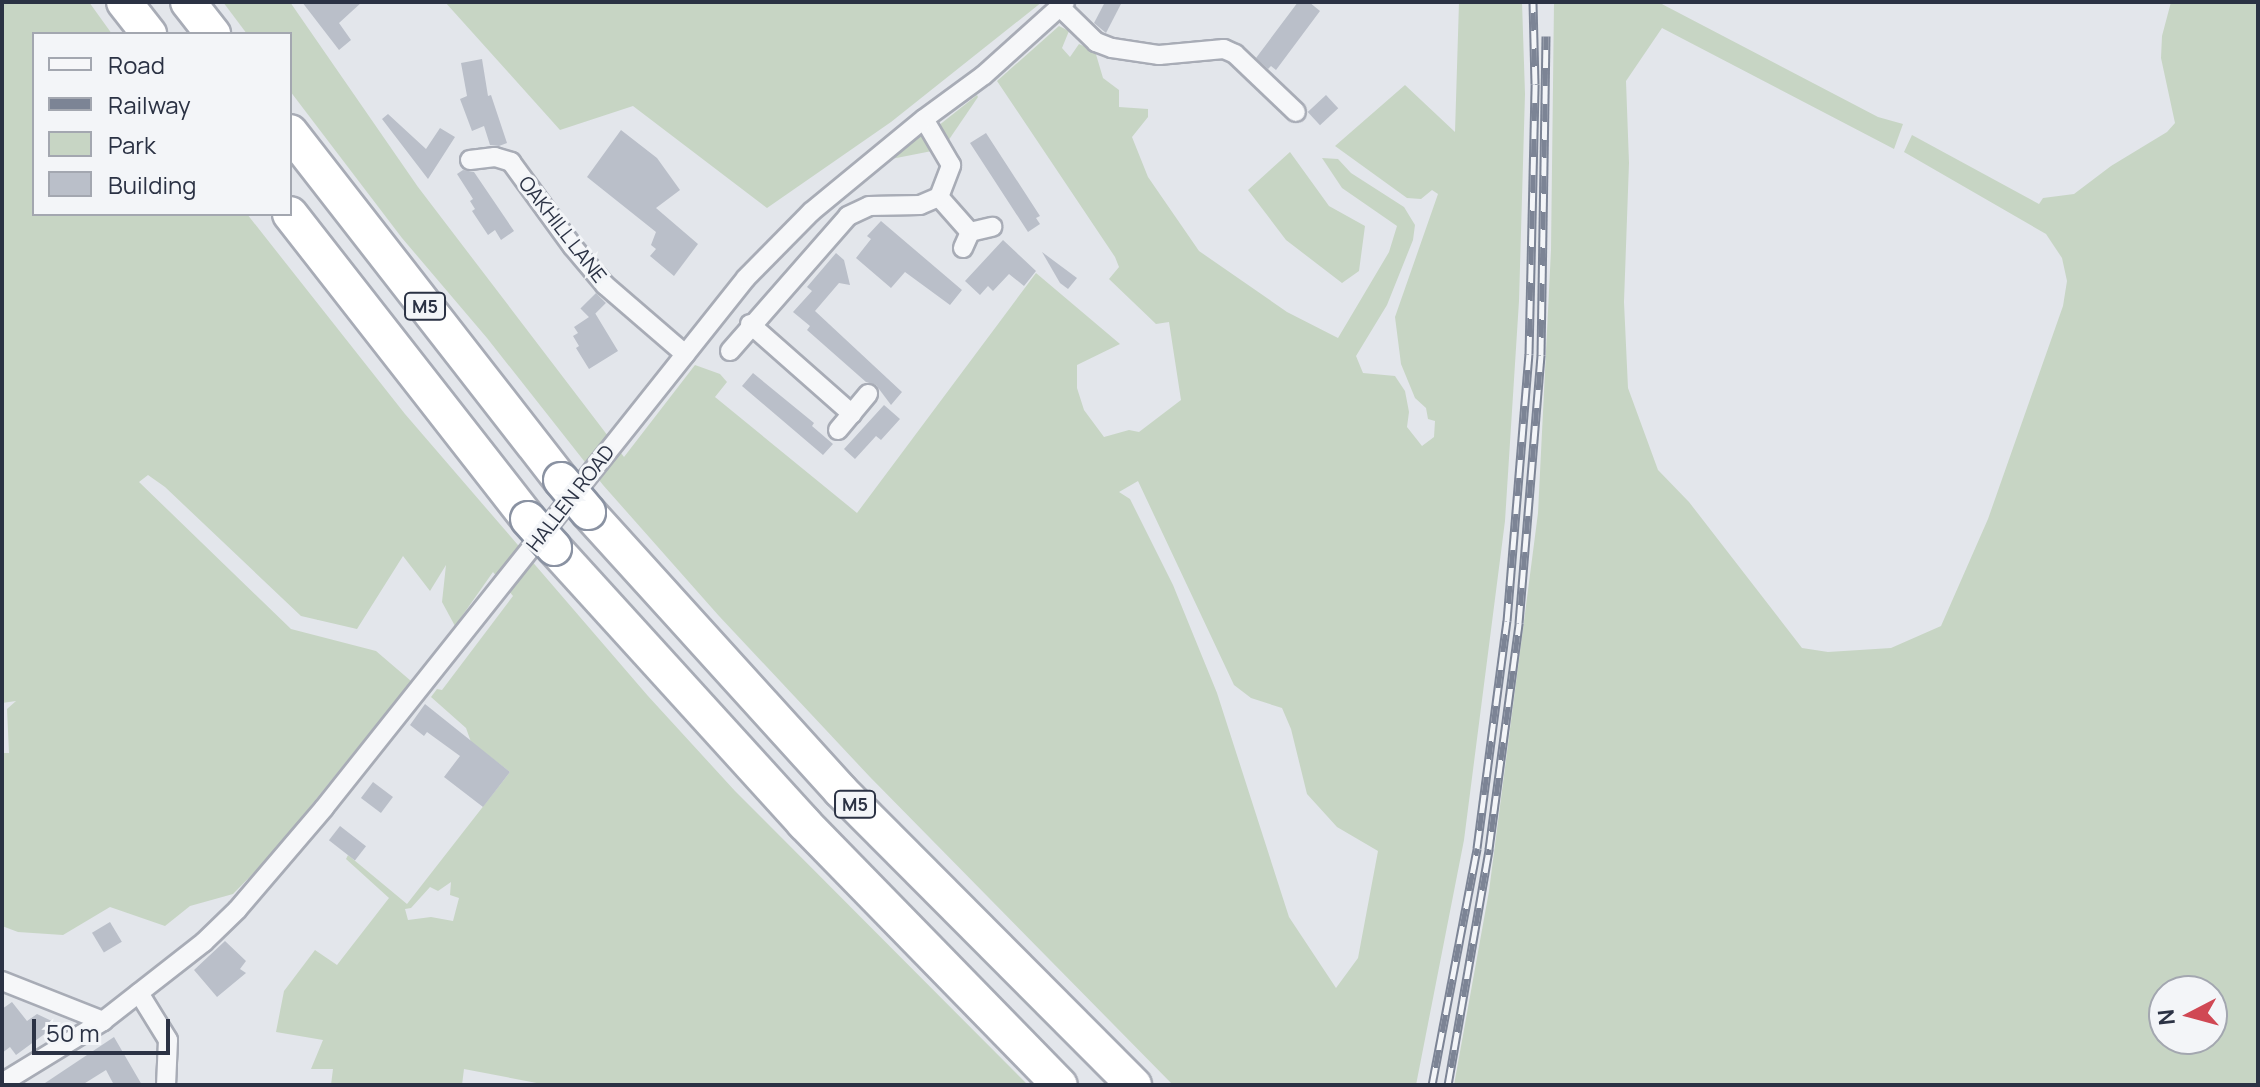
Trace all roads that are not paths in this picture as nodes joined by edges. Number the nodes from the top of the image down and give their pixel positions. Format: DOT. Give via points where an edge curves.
graph roads {
  1 [pos="124,2"];
  2 [pos="188,2"];
  3 [pos="1063,5"];
  4 [pos="147,32"];
  5 [pos="211,32"];
  6 [pos="1296,112"];
  7 [pos="924,119"];
  8 [pos="292,135"];
  9 [pos="470,160"];
  10 [pos="939,197"];
  11 [pos="292,216"];
  12 [pos="992,227"];
  13 [pos="750,324"];
  14 [pos="730,351"];
  15 [pos="685,354"];
  16 [pos="868,394"];
  17 [pos="852,414"];
  18 [pos="838,430"];
  19 [pos="2,981"];
  20 [pos="139,993"];
  21 [pos="103,1021"];
  22 [pos="2,1083"];
  23 [pos="166,1085"];
  24 [pos="1060,1085"];
  25 [pos="1134,1085"];
  1 -- 4 [label="highway"];
  2 -- 5 [label="highway"];
  3 -- 6 [label="street" via="1096,42 1112,48 1159,55 1213,47 1235,54"];
  3 -- 7 [label="street, HALLEN ROAD" via="984,75"];
  7 -- 10 [label="street" via="951,165"];
  7 -- 15 [label="street, HALLEN ROAD" via="775,247"];
  8 -- 25 [label="highway, M5, bridge" via="588,512 841,791"];
  9 -- 15 [label="street, OAKHILL LANE" via="495,157 511,162 605,285"];
  10 -- 12 [label="street" via="967,240"];
  10 -- 13 [label="street" via="920,205 869,206 848,216"];
  11 -- 24 [label="highway, M5, bridge" via="528,519 804,823"];
  13 -- 14 [label="street"];
  13 -- 17 [label="street"];
  15 -- 20 [label="street, HALLEN ROAD" via="269,876 204,942"];
  16 -- 17 [label="street"];
  17 -- 18 [label="street"];
  19 -- 21 [label="street"];
  20 -- 21 [label="street, HALLEN ROAD"];
  20 -- 23 [label="street" via="168,1040"];
  21 -- 22 [label="street, HALLEN ROAD"];
}
